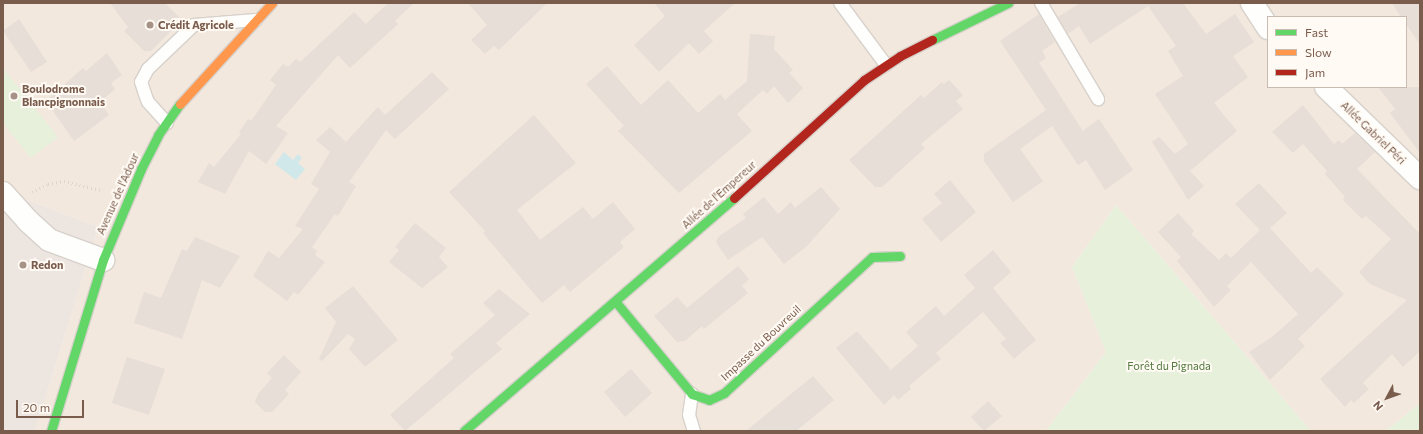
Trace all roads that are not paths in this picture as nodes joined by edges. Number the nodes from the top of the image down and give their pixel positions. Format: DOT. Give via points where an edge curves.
graph roads {
  1 [pos="272,3"];
  2 [pos="840,3"];
  3 [pos="1008,3"];
  4 [pos="1042,3"];
  5 [pos="1252,3"];
  6 [pos="256,20"];
  7 [pos="1267,26"];
  8 [pos="886,65"];
  9 [pos="1327,88"];
  10 [pos="1098,100"];
  11 [pos="167,123"];
  12 [pos="1420,178"];
  13 [pos="3,193"];
  14 [pos="900,256"];
  15 [pos="103,260"];
  16 [pos="615,301"];
  17 [pos="692,394"];
  18 [pos="50,431"];
  19 [pos="464,431"];
  20 [pos="694,431"];
  1 -- 6 [label="street, Avenue de l'Adour"];
  2 -- 8 [label="lane"];
  3 -- 8 [label="street, Allée de l'Empereur" via="940,34"];
  4 -- 10 [label="lane"];
  5 -- 7 [label="street"];
  6 -- 11 [label="street, Avenue de l'Adour" via="201,79"];
  6 -- 11 [label="lane" via="194,25 148,69 142,82 145,94 148,102"];
  8 -- 16 [label="street, Allée de l'Empereur" via="832,107 686,241"];
  9 -- 12 [label="street, Allée Gabriel Péri"];
  11 -- 15 [label="street, Avenue de l'Adour" via="140,169"];
  13 -- 15 [label="street" via="49,240"];
  14 -- 17 [label="street, Impasse du Bouvreuil" via="872,257 724,394 709,400"];
  15 -- 18 [label="street, Avenue de l'Adour"];
  16 -- 17 [label="street"];
  16 -- 19 [label="street, Allée de l'Empereur"];
  17 -- 20 [label="lane" via="688,415"];
}
